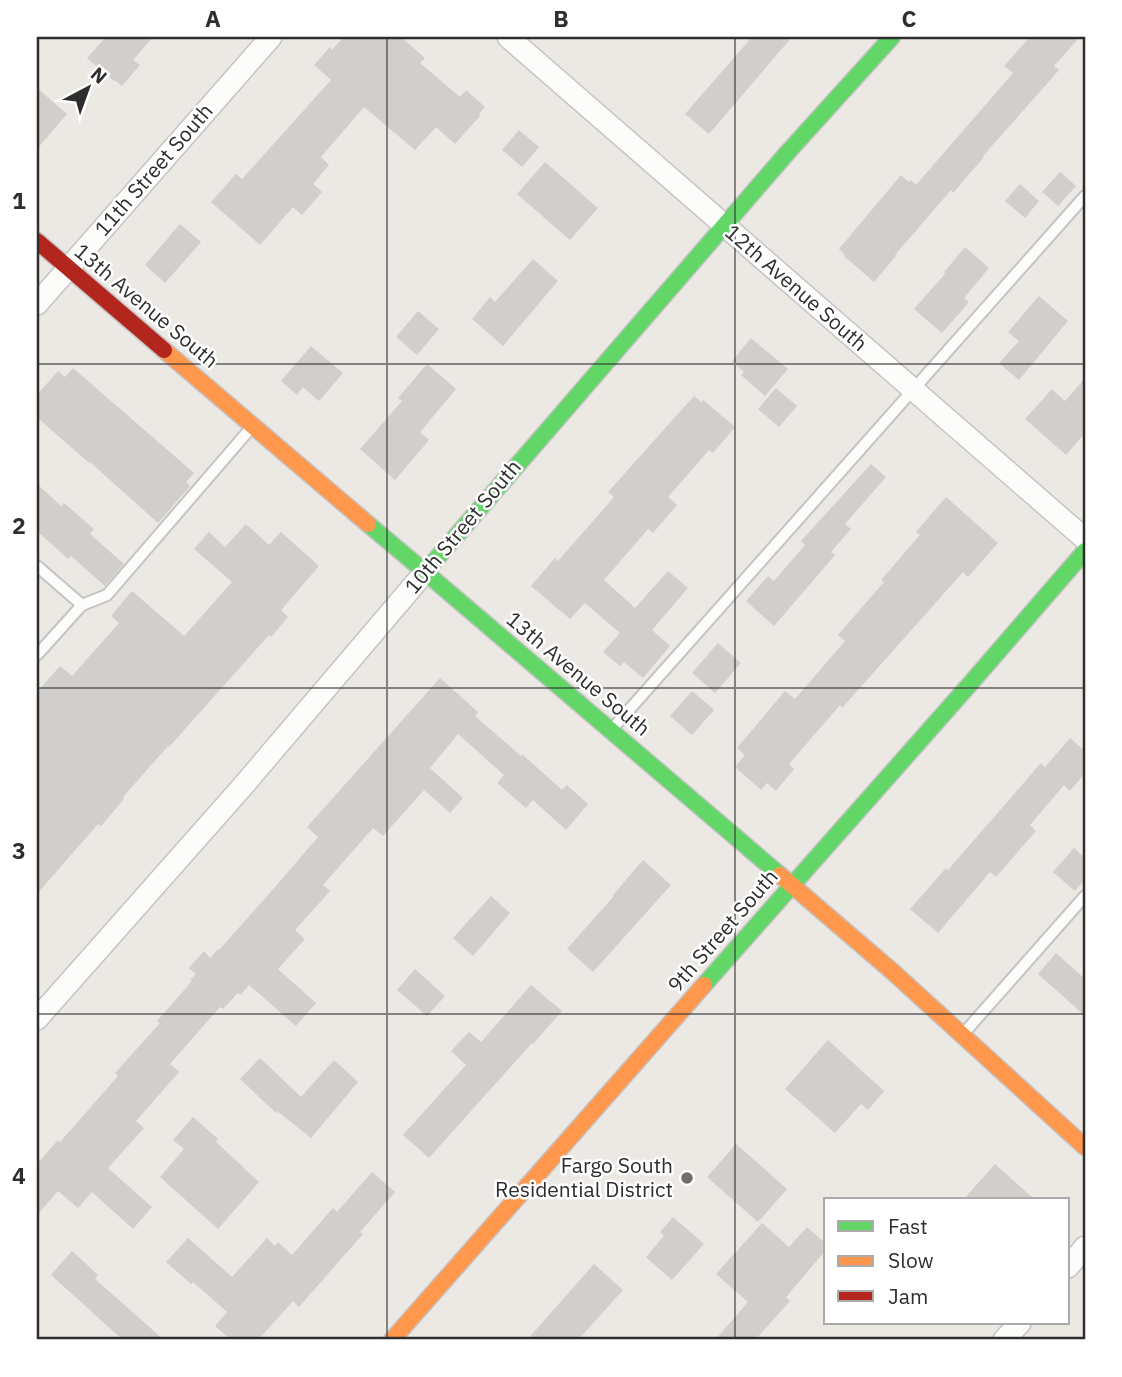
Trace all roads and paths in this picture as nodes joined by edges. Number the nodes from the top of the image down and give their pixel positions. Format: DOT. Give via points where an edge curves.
graph roads {
  1 [pos="271,37"];
  2 [pos="508,37"];
  3 [pos="892,37"];
  4 [pos="1085,196"];
  5 [pos="724,226"];
  6 [pos="37,241"];
  7 [pos="69,268"];
  8 [pos="37,304"];
  9 [pos="912,389"];
  10 [pos="254,425"];
  11 [pos="1085,538"];
  12 [pos="1085,551"];
  13 [pos="37,566"];
  14 [pos="425,572"];
  15 [pos="82,605"];
  16 [pos="37,655"];
  17 [pos="611,730"];
  18 [pos="792,885"];
  19 [pos="1085,896"];
  20 [pos="37,1019"];
  21 [pos="962,1035"];
  22 [pos="1085,1146"];
  23 [pos="1085,1247"];
  24 [pos="1070,1265"];
  25 [pos="1019,1324"];
  26 [pos="392,1340"];
  27 [pos="1004,1340"];
  1 -- 7 [label="street, 11th Street South"];
  2 -- 5 [label="street, 12th Avenue South"];
  3 -- 5 [label="street, 10th Street South"];
  4 -- 9 [label="lane"];
  5 -- 9 [label="street, 12th Avenue South"];
  5 -- 14 [label="street, 10th Street South"];
  6 -- 7 [label="street, 13th Avenue South"];
  7 -- 8 [label="street, 11th Street South"];
  7 -- 10 [label="street, 13th Avenue South"];
  9 -- 11 [label="street, 12th Avenue South"];
  9 -- 17 [label="lane"];
  10 -- 14 [label="street, 13th Avenue South"];
  10 -- 15 [label="lane" via="107,595"];
  12 -- 18 [label="street, 9th Street South"];
  13 -- 15 [label="lane"];
  14 -- 17 [label="street, 13th Avenue South"];
  14 -- 20 [label="street, 10th Street South"];
  15 -- 16 [label="lane"];
  17 -- 18 [label="street, 13th Avenue South"];
  18 -- 21 [label="street, 13th Avenue South"];
  18 -- 26 [label="street, 9th Street South"];
  19 -- 21 [label="lane"];
  21 -- 22 [label="street, 13th Avenue South"];
  23 -- 24 [label="street"];
  25 -- 27 [label="street"];
}
